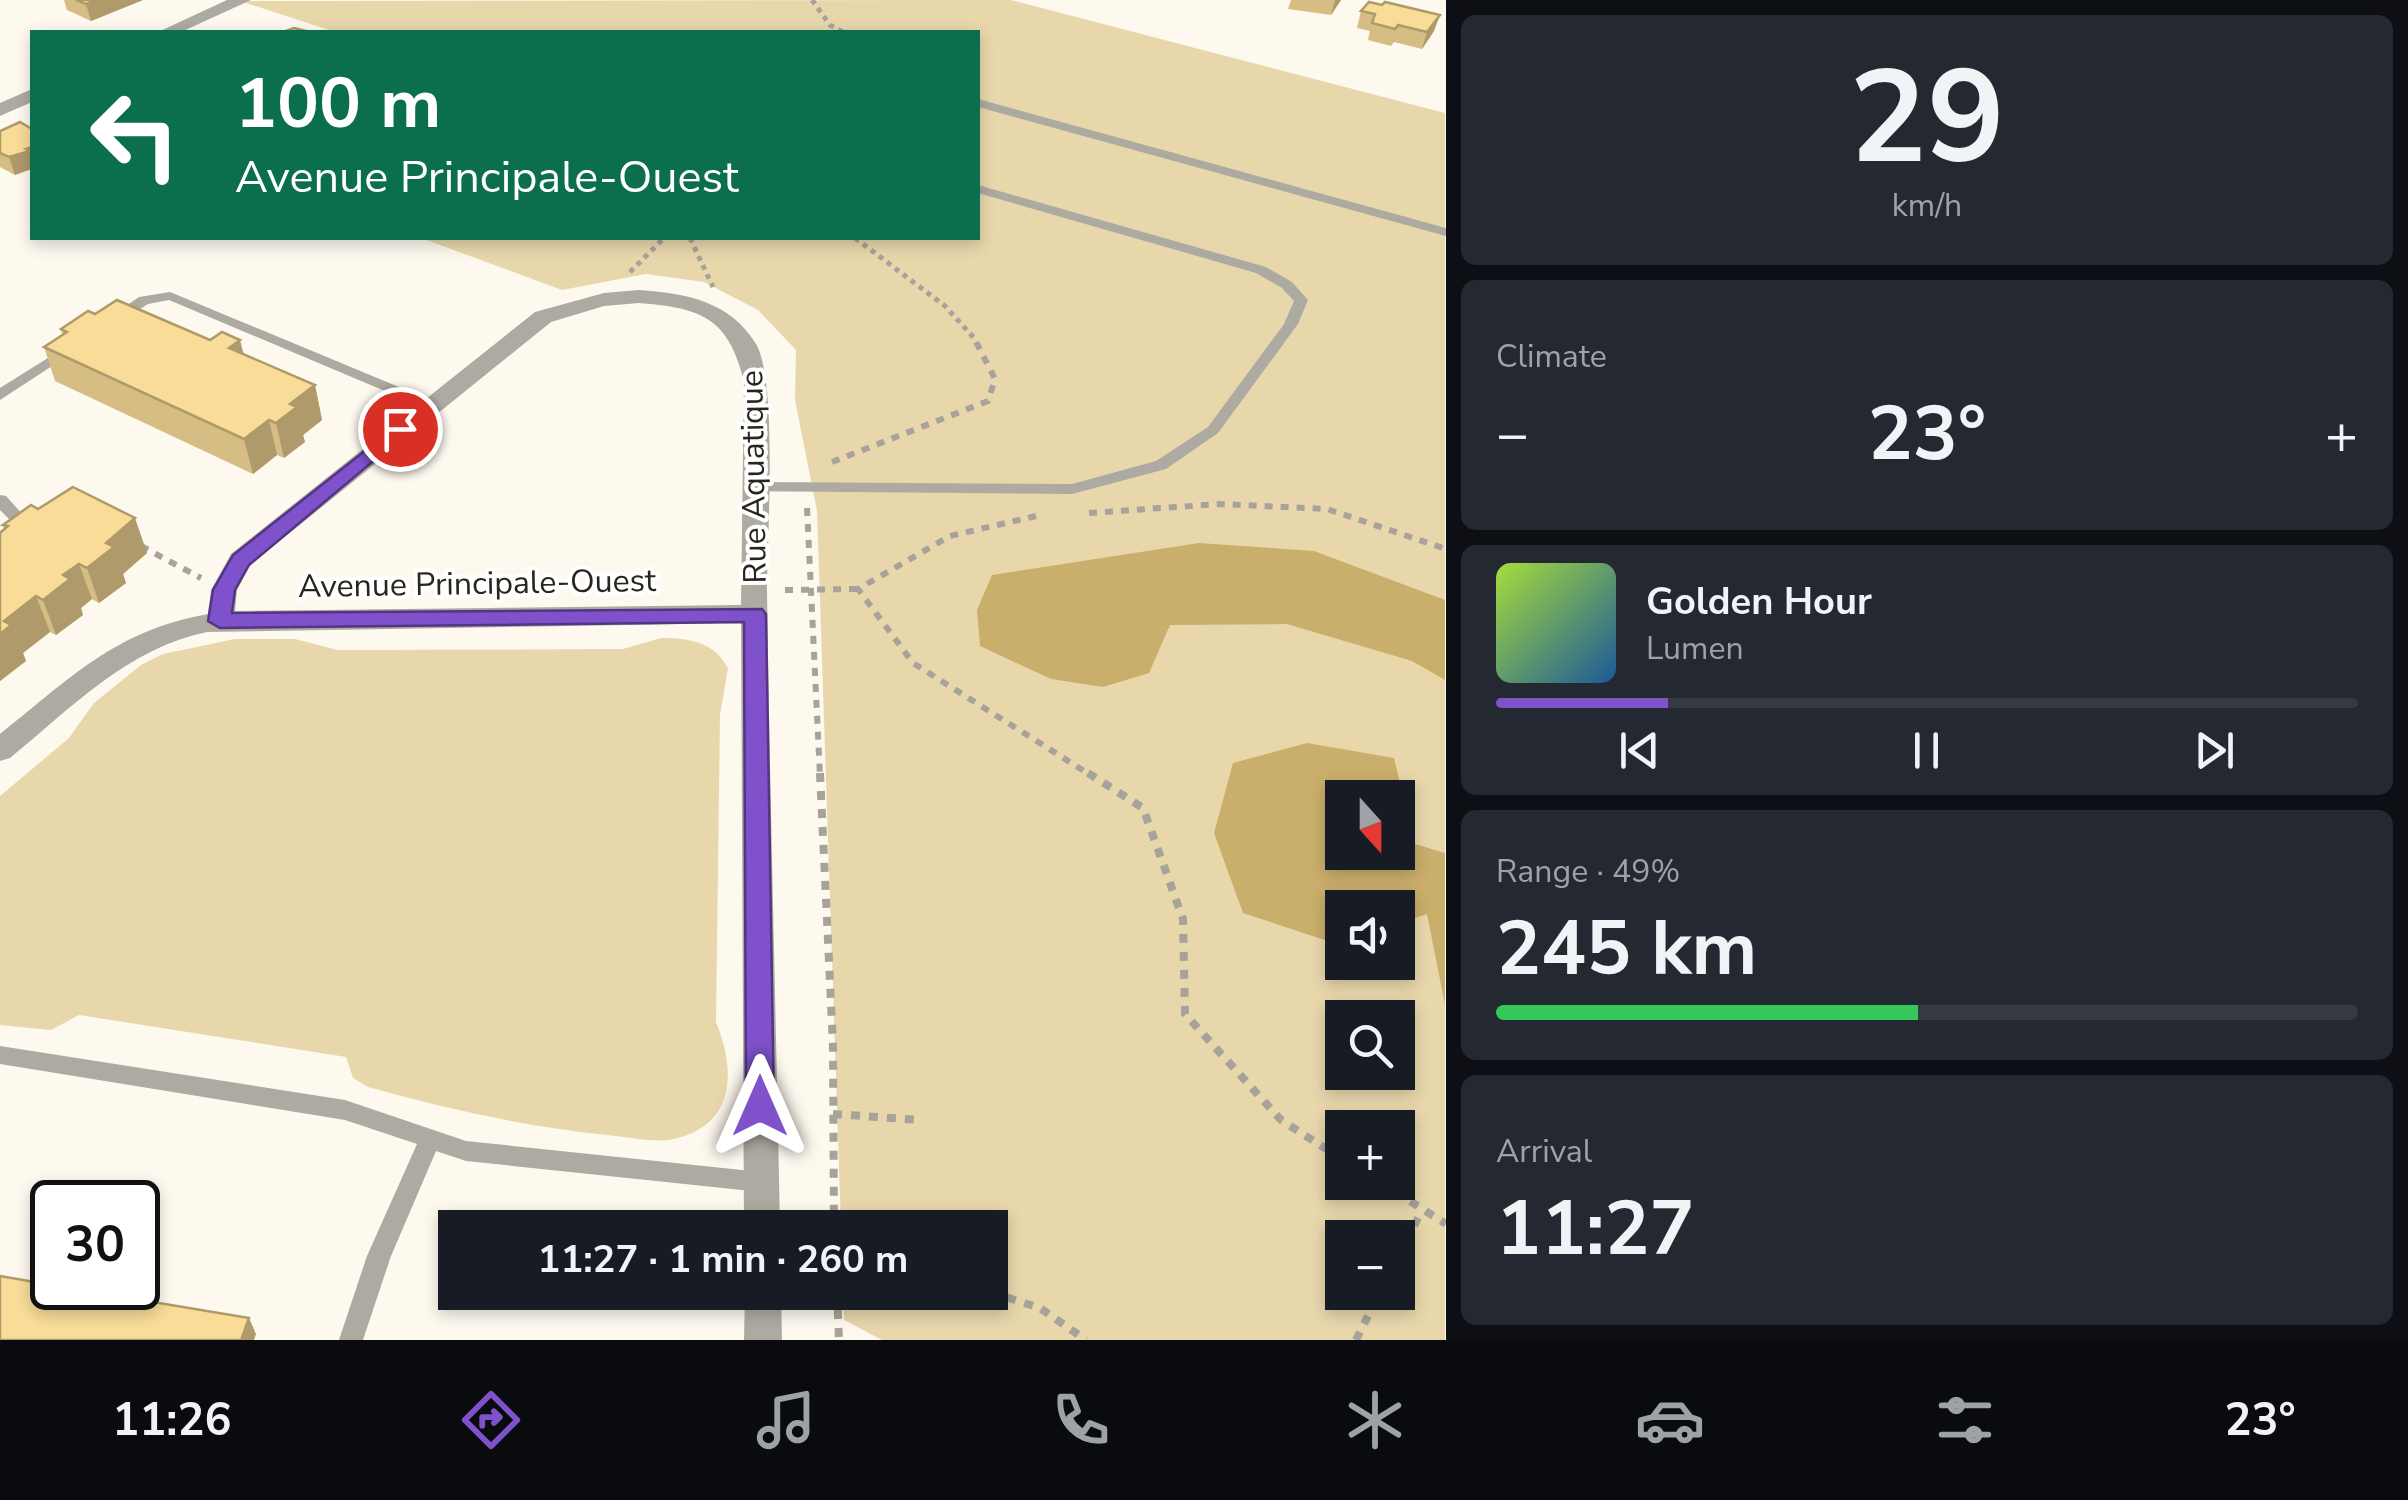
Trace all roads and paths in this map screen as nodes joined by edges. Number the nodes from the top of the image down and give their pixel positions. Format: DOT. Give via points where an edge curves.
graph roads {
  1 [pos="242,0"];
  2 [pos="812,0"];
  3 [pos="172,30"];
  4 [pos="840,30"];
  5 [pos="30,96"];
  6 [pos="980,104"];
  7 [pos="0,110"];
  8 [pos="980,190"];
  9 [pos="1446,232"];
  10 [pos="858,240"];
  11 [pos="95,332"];
  12 [pos="79,342"];
  13 [pos="0,395"];
  14 [pos="430,405"];
  15 [pos="754,487"];
  16 [pos="806,488"];
  17 [pos="0,500"];
  18 [pos="1082,513"];
  19 [pos="1042,516"];
  20 [pos="140,546"];
  21 [pos="1446,549"];
  22 [pos="0,553"];
  23 [pos="858,589"];
  24 [pos="224,590"];
  25 [pos="809,590"];
  26 [pos="754,602"];
  27 [pos="220,621"];
  28 [pos="0,750"];
  29 [pos="0,1055"];
  30 [pos="833,1114"];
  31 [pos="920,1120"];
  32 [pos="429,1141"];
  33 [pos="1325,1148"];
  34 [pos="761,1182"];
  35 [pos="1407,1200"];
  36 [pos="762,1210"];
  37 [pos="834,1210"];
  38 [pos="1422,1210"];
  39 [pos="1415,1224"];
  40 [pos="1446,1224"];
  41 [pos="1008,1298"];
  42 [pos="762,1310"];
  43 [pos="838,1310"];
  44 [pos="1371,1310"];
  45 [pos="350,1340"];
  46 [pos="763,1340"];
  47 [pos="840,1340"];
  48 [pos="1086,1340"];
  49 [pos="1356,1340"];
  1 -- 3 [label="street"];
  2 -- 4 [label="path"];
  5 -- 7 [label="street"];
  6 -- 9 [label="lane"];
  8 -- 16 [label="lane" via="1261,270 1301,300 1291,324 1213,430 1161,465 1072,489"];
  10 -- 16 [label="path" via="969,330 995,379 988,401 822,466"];
  11 -- 14 [label="lane" via="144,300 170,296"];
  12 -- 13 [label="lane"];
  14 -- 15 [label="street, Rue Aquatique" via="520,332 564,308 627,296 685,303 732,324 750,348 756,380"];
  14 -- 24 [label="street, Rue Aquatique" via="252,550"];
  15 -- 16 [label="lane"];
  15 -- 26 [label="street, Rue Aquatique"];
  16 -- 25 [label="path"];
  17 -- 22 [label="lane" via="25,526"];
  18 -- 21 [label="path" via="1220,504 1326,510"];
  19 -- 23 [label="path" via="950,536"];
  20 -- 24 [label="path"];
  23 -- 25 [label="path"];
  23 -- 33 [label="path" via="913,663 1143,808 1183,920 1184,1014 1281,1120"];
  24 -- 27 [label="street, Rue Aquatique"];
  25 -- 26 [label="path"];
  25 -- 30 [label="path"];
  26 -- 27 [label="street, Avenue Principale-Ouest"];
  26 -- 34 [label="street, Rue Aquatique"];
  27 -- 28 [label="street, Avenue Principale-Ouest" via="166,631 124,651"];
  29 -- 32 [label="lane" via="345,1110"];
  30 -- 31 [label="path"];
  30 -- 37 [label="path"];
  32 -- 34 [label="lane" via="496,1155"];
  32 -- 45 [label="lane"];
  34 -- 36 [label="street, Rue Aquatique"];
  35 -- 38 [label="path"];
  38 -- 39 [label="path"];
  38 -- 40 [label="path"];
  41 -- 48 [label="path" via="1040,1308"];
  42 -- 46 [label="street"];
  43 -- 47 [label="path"];
  44 -- 49 [label="path"];
}
